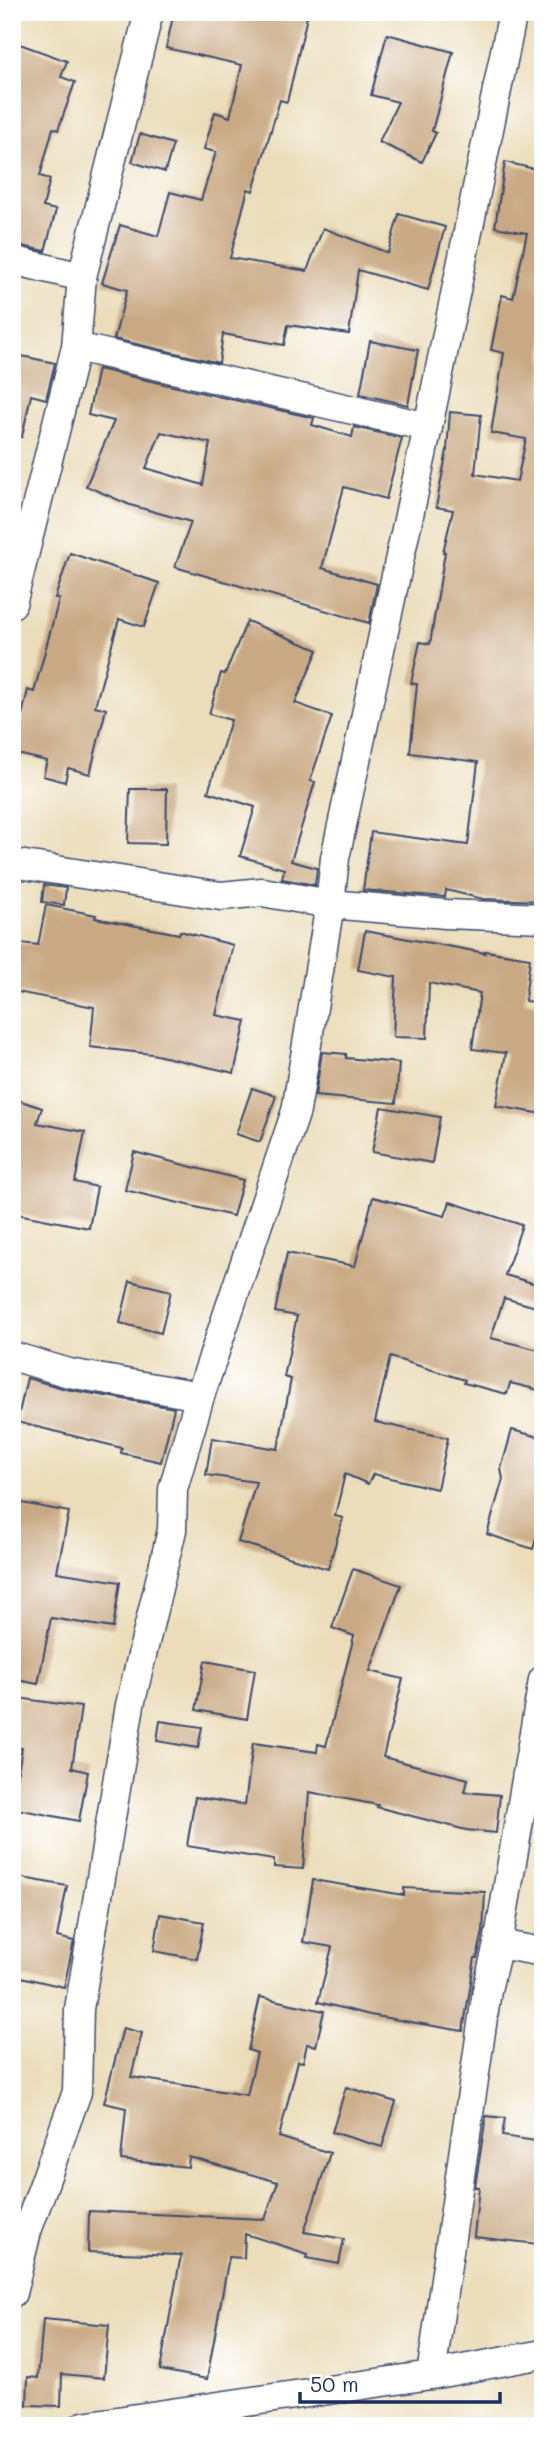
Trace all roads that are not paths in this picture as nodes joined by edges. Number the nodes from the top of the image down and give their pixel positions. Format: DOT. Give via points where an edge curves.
graph roads {
  1 [pos="149,12"];
  2 [pos="513,12"];
  3 [pos="12,260"];
  4 [pos="82,277"];
  5 [pos="76,347"];
  6 [pos="428,427"];
  7 [pos="12,604"];
  8 [pos="12,863"];
  9 [pos="330,904"];
  10 [pos="543,918"];
  11 [pos="12,1356"];
  12 [pos="200,1396"];
  13 [pos="543,1680"];
  14 [pos="498,1944"];
  15 [pos="543,1952"];
  16 [pos="12,2292"];
  17 [pos="543,2354"];
  18 [pos="431,2375"];
  19 [pos="83,2426"];
  1 -- 4 [label="street"];
  2 -- 6 [label="street"];
  3 -- 4 [label="street"];
  4 -- 5 [label="street"];
  5 -- 6 [label="street"];
  5 -- 7 [label="street"];
  6 -- 9 [label="street" via="335,858"];
  8 -- 9 [label="street" via="221,896 262,892"];
  9 -- 10 [label="street"];
  9 -- 12 [label="street" via="296,1111"];
  11 -- 12 [label="street" via="69,1373"];
  12 -- 16 [label="street" via="173,1489 172,1530 130,1705 79,2009 77,2092 27,2231"];
  13 -- 14 [label="street"];
  14 -- 15 [label="street"];
  14 -- 18 [label="street" via="487,1990"];
  17 -- 18 [label="street"];
  18 -- 19 [label="street"];
}
